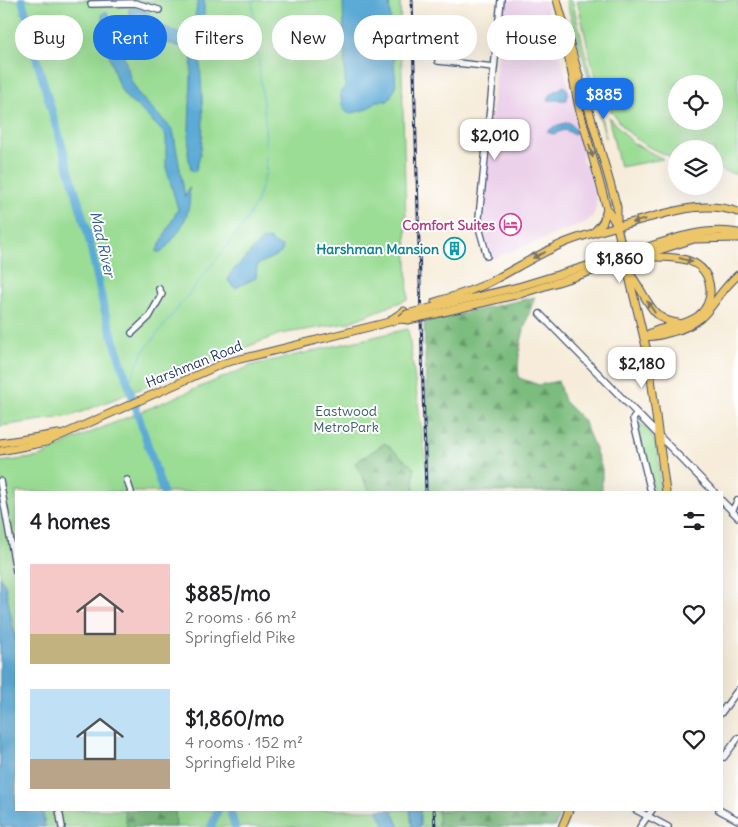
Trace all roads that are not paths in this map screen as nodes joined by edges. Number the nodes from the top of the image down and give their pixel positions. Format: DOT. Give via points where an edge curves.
graph roads {
  1 [pos="501,0"];
  2 [pos="557,0"];
  3 [pos="91,4"];
  4 [pos="159,10"];
  5 [pos="561,15"];
  6 [pos="568,60"];
  7 [pos="574,60"];
  8 [pos="438,61"];
  9 [pos="494,67"];
  10 [pos="608,208"];
  11 [pos="738,212"];
  12 [pos="617,227"];
  13 [pos="738,233"];
  14 [pos="592,234"];
  15 [pos="738,238"];
  16 [pos="487,256"];
  17 [pos="633,257"];
  18 [pos="629,272"];
  19 [pos="738,275"];
  20 [pos="159,289"];
  21 [pos="435,308"];
  22 [pos="540,314"];
  23 [pos="686,322"];
  24 [pos="385,323"];
  25 [pos="132,333"];
  26 [pos="644,337"];
  27 [pos="637,414"];
  28 [pos="60,433"];
  29 [pos="660,438"];
  30 [pos="0,443"];
  31 [pos="0,451"];
  32 [pos="127,480"];
  33 [pos="0,482"];
  34 [pos="132,491"];
  35 [pos="651,491"];
  36 [pos="666,491"];
  37 [pos="713,491"];
  38 [pos="738,500"];
  39 [pos="723,502"];
  40 [pos="732,511"];
  41 [pos="738,517"];
  42 [pos="15,566"];
  43 [pos="737,694"];
  44 [pos="723,711"];
  45 [pos="738,738"];
  46 [pos="724,758"];
  47 [pos="59,811"];
  48 [pos="568,811"];
  49 [pos="638,811"];
  50 [pos="651,811"];
  51 [pos="721,811"];
  52 [pos="648,816"];
  53 [pos="738,820"];
  54 [pos="62,827"];
  55 [pos="562,827"];
  56 [pos="640,827"];
  57 [pos="668,827"];
  1 -- 9 [label="street"];
  2 -- 5 [label="main road"];
  3 -- 4 [label="street" via="135,3"];
  6 -- 10 [label="main road, one-way"];
  7 -- 12 [label="main road" via="617,206"];
  8 -- 9 [label="street"];
  9 -- 16 [label="street" via="479,218"];
  10 -- 12 [label="main road"];
  10 -- 14 [label="main road" via="604,222"];
  11 -- 12 [label="main road, one-way" via="703,206"];
  12 -- 14 [label="main road"];
  12 -- 18 [label="main road"];
  13 -- 17 [label="main road" via="700,233"];
  14 -- 21 [label="main road, one-way" via="564,243"];
  15 -- 17 [label="main road" via="694,239"];
  17 -- 21 [label="main road, Harshman Road, bridge" via="520,294"];
  17 -- 23 [label="main road, one-way" via="679,257 693,262 704,272 710,286 709,299 699,315"];
  23 -- 18 [label="main road, one-way" via="669,322 658,316"];
  18 -- 26 [label="main road"];
  19 -- 26 [label="main road" via="697,323"];
  20 -- 25 [label="street" via="162,294 153,312"];
  21 -- 24 [label="main road, Harshman Road, bridge" via="408,320"];
  21 -- 24 [label="main road" via="404,311"];
  22 -- 27 [label="street"];
  23 -- 26 [label="main road" via="652,331"];
  24 -- 28 [label="main road, Harshman Road" via="229,361"];
  26 -- 29 [label="main road"];
  27 -- 29 [label="street"];
  27 -- 35 [label="street" via="633,419"];
  28 -- 30 [label="main road, Harshman Road"];
  28 -- 31 [label="main road, Harshman Road" via="46,442"];
  29 -- 36 [label="main road"];
  29 -- 37 [label="street"];
  32 -- 34 [label="street"];
  33 -- 42 [label="street"];
  38 -- 40 [label="street"];
  39 -- 40 [label="street"];
  40 -- 41 [label="street"];
  43 -- 44 [label="street"];
  45 -- 46 [label="street"];
  47 -- 54 [label="street"];
  48 -- 55 [label="main road"];
  49 -- 52 [label="street"];
  50 -- 52 [label="street"];
  51 -- 53 [label="street"];
  52 -- 56 [label="street"];
  52 -- 57 [label="street"];
}
